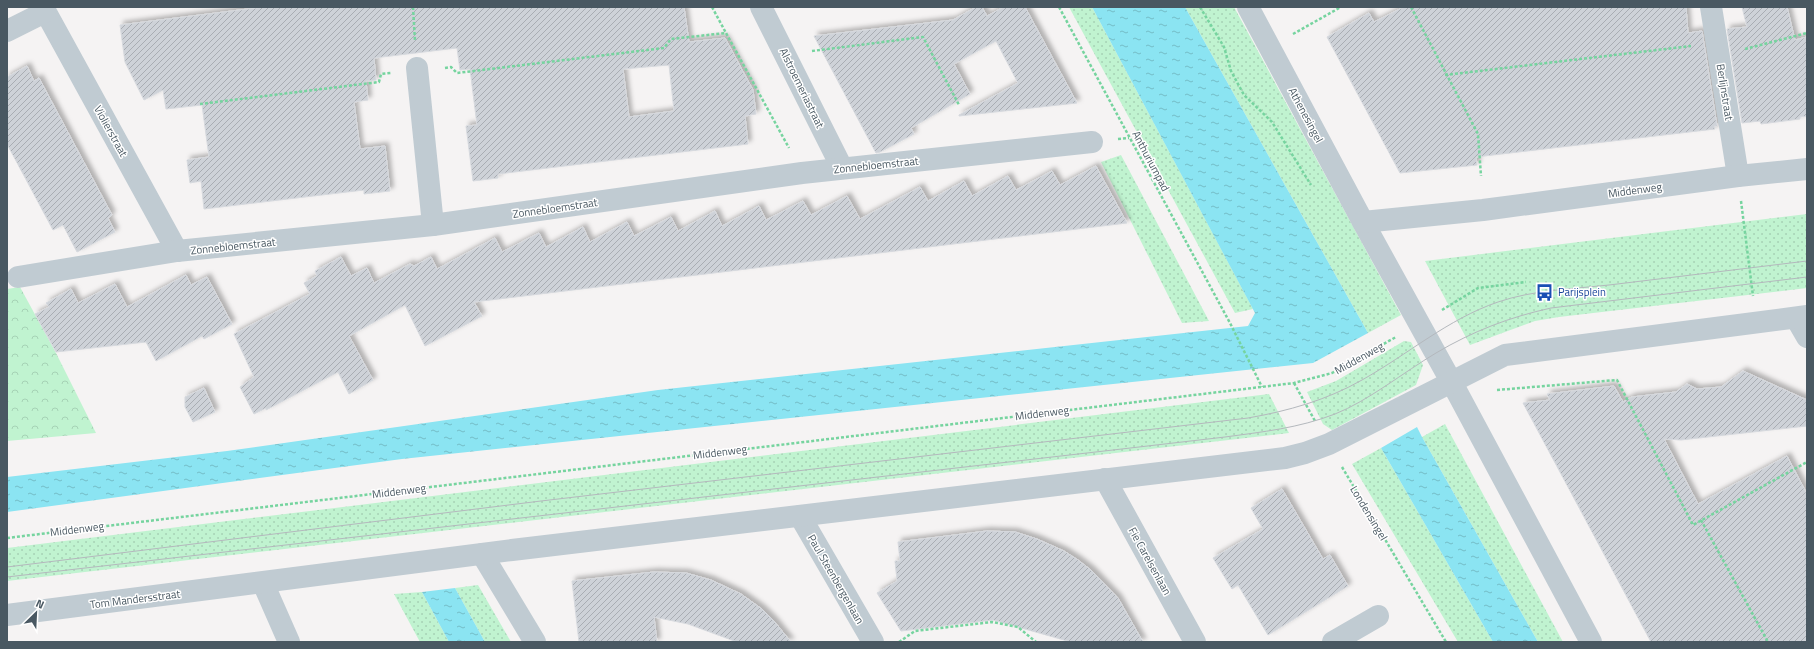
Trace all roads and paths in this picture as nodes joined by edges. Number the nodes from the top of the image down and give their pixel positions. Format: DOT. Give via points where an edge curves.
graph roads {
  1 [pos="413,7"];
  2 [pos="712,7"];
  3 [pos="761,7"];
  4 [pos="1059,7"];
  5 [pos="1200,7"];
  6 [pos="1248,7"];
  7 [pos="1341,7"];
  8 [pos="1411,7"];
  9 [pos="1710,7"];
  10 [pos="44,9"];
  11 [pos="7,31"];
  12 [pos="726,33"];
  13 [pos="1807,33"];
  14 [pos="1269,46"];
  15 [pos="1718,49"];
  16 [pos="786,54"];
  17 [pos="417,68"];
  18 [pos="1446,75"];
  19 [pos="200,104"];
  20 [pos="959,105"];
  21 [pos="1092,142"];
  22 [pos="842,168"];
  23 [pos="1807,169"];
  24 [pos="802,173"];
  25 [pos="1481,176"];
  26 [pos="1738,176"];
  27 [pos="1314,192"];
  28 [pos="1363,222"];
  29 [pos="433,225"];
  30 [pos="177,251"];
  31 [pos="18,277"];
  32 [pos="1526,282"];
  33 [pos="1802,317"];
  34 [pos="1755,322"];
  35 [pos="1420,323"];
  36 [pos="1807,337"];
  37 [pos="1294,383"];
  38 [pos="1262,387"];
  39 [pos="1455,388"];
  40 [pos="1329,444"];
  41 [pos="1807,462"];
  42 [pos="1104,479"];
  43 [pos="800,516"];
  44 [pos="1701,520"];
  45 [pos="7,538"];
  46 [pos="482,554"];
  47 [pos="263,583"];
  48 [pos="7,615"];
  49 [pos="1378,616"];
  50 [pos="289,642"];
  51 [pos="535,642"];
  52 [pos="873,642"];
  53 [pos="899,642"];
  54 [pos="1036,642"];
  55 [pos="1195,642"];
  56 [pos="1333,642"];
  57 [pos="1446,642"];
  58 [pos="1591,642"];
  59 [pos="1768,642"];
  1 -- 17 [label="path"];
  2 -- 12 [label="path"];
  3 -- 16 [label="street, Alstroemeriastraat"];
  4 -- 38 [label="path, Anthuriumpad"];
  5 -- 27 [label="path" via="1224,47 1231,71 1244,95 1272,122"];
  6 -- 14 [label="street, Athenesingel"];
  7 -- 14 [label="path"];
  8 -- 18 [label="path"];
  9 -- 15 [label="street, Berlijnstraat"];
  10 -- 11 [label="street"];
  10 -- 30 [label="street, Violierstraat"];
  12 -- 17 [label="path" via="671,39 664,48 457,73 451,67 425,70"];
  12 -- 24 [label="path"];
  13 -- 15 [label="path"];
  14 -- 28 [label="street, Athenesingel"];
  15 -- 18 [label="path"];
  15 -- 26 [label="street, Berlijnstraat"];
  16 -- 20 [label="path" via="923,37"];
  16 -- 22 [label="street, Alstroemeriastraat"];
  17 -- 19 [label="path" via="381,74 379,82"];
  17 -- 29 [label="street"];
  18 -- 25 [label="path" via="1478,134"];
  21 -- 22 [label="street, Zonnebloemstraat"];
  22 -- 24 [label="street, Zonnebloemstraat"];
  23 -- 26 [label="street, Middenweg"];
  24 -- 29 [label="street, Zonnebloemstraat"];
  26 -- 28 [label="street, Middenweg" via="1483,210"];
  26 -- 34 [label="path"];
  28 -- 35 [label="street"];
  29 -- 30 [label="street, Zonnebloemstraat"];
  30 -- 31 [label="street, Zonnebloemstraat"];
  32 -- 35 [label="path, Middenweg" via="1478,288"];
  33 -- 34 [label="street"];
  33 -- 36 [label="street"];
  34 -- 39 [label="street" via="1505,355"];
  35 -- 37 [label="path, Middenweg" via="1332,374"];
  35 -- 39 [label="street"];
  37 -- 38 [label="path, Middenweg"];
  37 -- 40 [label="path, Londensingel"];
  38 -- 45 [label="path, Middenweg"];
  39 -- 40 [label="street"];
  39 -- 44 [label="path" via="1617,380 1693,525"];
  39 -- 58 [label="street"];
  40 -- 42 [label="street" via="1285,458"];
  40 -- 57 [label="path, Londensingel"];
  41 -- 44 [label="path"];
  42 -- 43 [label="street"];
  42 -- 55 [label="street, Fie Carelsenlaan"];
  43 -- 46 [label="street"];
  43 -- 52 [label="street, Paul Steenbergenlaan"];
  44 -- 59 [label="path"];
  46 -- 47 [label="street, Tom Mandersstraat"];
  46 -- 51 [label="street"];
  47 -- 48 [label="street, Tom Mandersstraat"];
  47 -- 50 [label="street"];
  49 -- 56 [label="street"];
  53 -- 54 [label="path" via="915,631 992,622 1018,627"];
}
